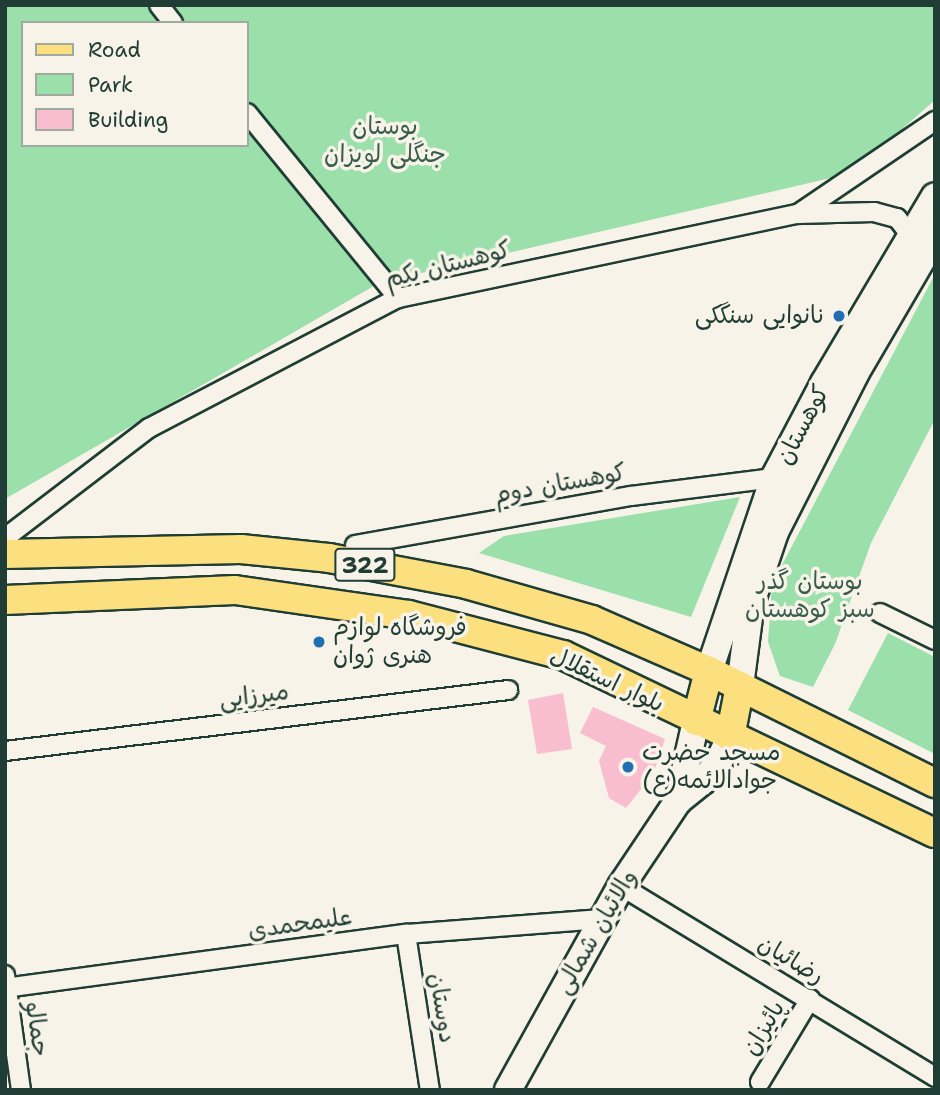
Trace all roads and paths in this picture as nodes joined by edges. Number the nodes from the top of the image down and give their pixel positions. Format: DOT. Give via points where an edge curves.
graph roads {
  1 [pos="159,5"];
  2 [pos="171,21"];
  3 [pos="248,114"];
  4 [pos="935,121"];
  5 [pos="935,196"];
  6 [pos="798,214"];
  7 [pos="923,237"];
  8 [pos="398,298"];
  9 [pos="802,477"];
  10 [pos="774,478"];
  11 [pos="5,538"];
  12 [pos="355,545"];
  13 [pos="5,554"];
  14 [pos="5,600"];
  15 [pos="880,613"];
  16 [pos="935,640"];
  17 [pos="709,671"];
  18 [pos="740,686"];
  19 [pos="508,690"];
  20 [pos="696,721"];
  21 [pos="730,737"];
  22 [pos="5,751"];
  23 [pos="935,783"];
  24 [pos="678,801"];
  25 [pos="935,834"];
  26 [pos="621,886"];
  27 [pos="602,919"];
  28 [pos="406,934"];
  29 [pos="6,984"];
  30 [pos="810,999"];
  31 [pos="519,1066"];
  32 [pos="935,1077"];
  33 [pos="760,1082"];
  34 [pos="21,1090"];
  35 [pos="430,1090"];
  36 [pos="496,1090"];
  37 [pos="508,1090"];
  1 -- 2 [label="street"];
  3 -- 8 [label="street"];
  4 -- 6 [label="street, کوهستان یکم"];
  5 -- 7 [label="main road, کوهستان"];
  6 -- 7 [label="street" via="874,212 897,218"];
  6 -- 8 [label="street, کوهستان یکم"];
  7 -- 9 [label="main road, کوهستان"];
  7 -- 10 [label="main road, کوهستان"];
  8 -- 11 [label="street, کوهستان یکم" via="149,428"];
  9 -- 10 [label="main road"];
  9 -- 18 [label="main road, کوهستان" via="762,564 751,603"];
  10 -- 12 [label="street, کوهستان دوم" via="631,496"];
  10 -- 17 [label="main road, کوهستان"];
  13 -- 17 [label="main road, بلوار استقلال / 322" via="228,549 329,558 466,584 592,621"];
  14 -- 20 [label="main road, بلوار استقلال / 322" via="235,590 409,615 563,655"];
  15 -- 16 [label="street"];
  17 -- 18 [label="main road, بلوار استقلال / 322"];
  17 -- 20 [label="main road"];
  18 -- 21 [label="main road"];
  18 -- 23 [label="main road, بلوار استقلال / 322"];
  19 -- 22 [label="street, میرزایی"];
  20 -- 21 [label="main road, بلوار استقلال / 322"];
  20 -- 24 [label="main road, والائیان شمالی"];
  21 -- 24 [label="main road, والائیان شمالی" via="703,781"];
  21 -- 25 [label="main road, بلوار استقلال / 322"];
  24 -- 26 [label="main road, والائیان شمالی"];
  26 -- 27 [label="main road, والائیان شمالی"];
  26 -- 30 [label="street, رضائیان"];
  27 -- 28 [label="street, علیمحمدی"];
  27 -- 31 [label="main road, والائیان شمالی"];
  28 -- 29 [label="street, علیمحمدی"];
  28 -- 35 [label="street, دوستان"];
  29 -- 34 [label="street, جمالو"];
  30 -- 32 [label="street, رضائیان"];
  30 -- 33 [label="street, پائیزان"];
  31 -- 36 [label="main road, والائیان شمالی"];
  31 -- 37 [label="main road, والائیان شمالی"];
}
